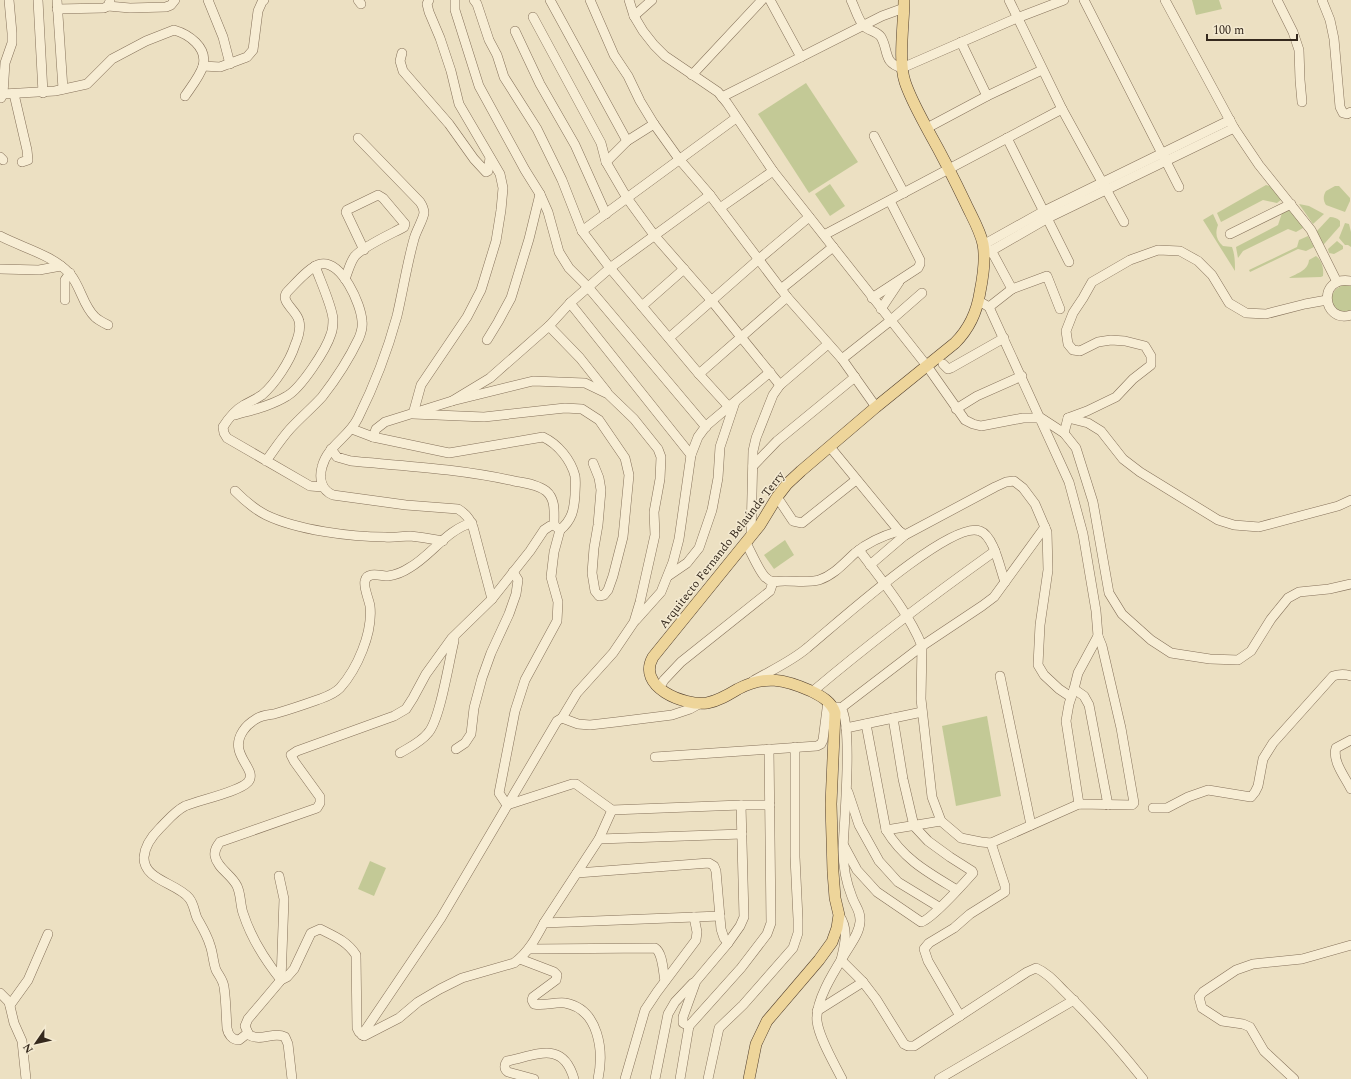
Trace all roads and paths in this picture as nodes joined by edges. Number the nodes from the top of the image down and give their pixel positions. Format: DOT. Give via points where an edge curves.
graph roads {
  1 [pos="9,0"];
  2 [pos="38,0"];
  3 [pos="175,0"];
  4 [pos="208,0"];
  5 [pos="264,0"];
  6 [pos="429,0"];
  7 [pos="455,0"];
  8 [pos="474,0"];
  9 [pos="550,0"];
  10 [pos="590,0"];
  11 [pos="629,0"];
  12 [pos="652,0"];
  13 [pos="762,0"];
  14 [pos="770,0"];
  15 [pos="851,0"];
  16 [pos="1009,0"];
  17 [pos="1064,0"];
  18 [pos="1084,0"];
  19 [pos="1165,0"];
  20 [pos="1277,0"];
  21 [pos="1322,0"];
  22 [pos="109,3"];
  23 [pos="57,4"];
  24 [pos="143,4"];
  25 [pos="904,4"];
  26 [pos="634,16"];
  27 [pos="533,17"];
  28 [pos="1017,18"];
  29 [pos="864,26"];
  30 [pos="515,31"];
  31 [pos="961,42"];
  32 [pos="4,52"];
  33 [pos="402,53"];
  34 [pos="801,57"];
  35 [pos="230,64"];
  36 [pos="203,66"];
  37 [pos="902,68"];
  38 [pos="1042,70"];
  39 [pos="692,76"];
  40 [pos="63,89"];
  41 [pos="43,93"];
  42 [pos="14,94"];
  43 [pos="185,96"];
  44 [pos="987,96"];
  45 [pos="2,97"];
  46 [pos="722,97"];
  47 [pos="1302,102"];
  48 [pos="1062,109"];
  49 [pos="1351,112"];
  50 [pos="736,118"];
  51 [pos="654,124"];
  52 [pos="1232,124"];
  53 [pos="927,128"];
  54 [pos="874,136"];
  55 [pos="358,138"];
  56 [pos="1007,138"];
  57 [pos="627,141"];
  58 [pos="1162,153"];
  59 [pos="490,158"];
  60 [pos="679,159"];
  61 [pos="22,162"];
  62 [pos="606,162"];
  63 [pos="1165,162"];
  64 [pos="949,170"];
  65 [pos="773,171"];
  66 [pos="1104,186"];
  67 [pos="1179,187"];
  68 [pos="904,193"];
  69 [pos="540,194"];
  70 [pos="710,194"];
  71 [pos="627,198"];
  72 [pos="890,201"];
  73 [pos="1291,204"];
  74 [pos="720,208"];
  75 [pos="606,214"];
  76 [pos="1046,215"];
  77 [pos="809,217"];
  78 [pos="1124,222"];
  79 [pos="582,231"];
  80 [pos="654,234"];
  81 [pos="1230,234"];
  82 [pos="0,236"];
  83 [pos="824,236"];
  84 [pos="832,247"];
  85 [pos="364,250"];
  86 [pos="986,250"];
  87 [pos="759,258"];
  88 [pos="1069,262"];
  89 [pos="61,266"];
  90 [pos="315,266"];
  91 [pos="610,268"];
  92 [pos="0,269"];
  93 [pos="684,270"];
  94 [pos="70,273"];
  95 [pos="345,279"];
  96 [pos="901,279"];
  97 [pos="1351,281"];
  98 [pos="1337,282"];
  99 [pos="588,287"];
  100 [pos="781,289"];
  101 [pos="1012,289"];
  102 [pos="922,293"];
  103 [pos="787,297"];
  104 [pos="872,298"];
  105 [pos="65,300"];
  106 [pos="711,300"];
  107 [pos="1327,300"];
  108 [pos="978,301"];
  109 [pos="570,303"];
  110 [pos="642,306"];
  111 [pos="989,307"];
  112 [pos="881,309"];
  113 [pos="1060,309"];
  114 [pos="1351,315"];
  115 [pos="890,321"];
  116 [pos="108,325"];
  117 [pos="549,326"];
  118 [pos="742,337"];
  119 [pos="669,338"];
  120 [pos="1004,338"];
  121 [pos="487,340"];
  122 [pos="828,344"];
  123 [pos="842,359"];
  124 [pos="943,364"];
  125 [pos="927,366"];
  126 [pos="770,372"];
  127 [pos="699,374"];
  128 [pos="1022,376"];
  129 [pos="855,377"];
  130 [pos="780,385"];
  131 [pos="608,394"];
  132 [pos="452,401"];
  133 [pos="732,404"];
  134 [pos="876,407"];
  135 [pos="956,409"];
  136 [pos="412,414"];
  137 [pos="232,416"];
  138 [pos="1041,418"];
  139 [pos="1068,418"];
  140 [pos="706,427"];
  141 [pos="352,429"];
  142 [pos="1064,433"];
  143 [pos="373,437"];
  144 [pos="830,447"];
  145 [pos="331,449"];
  146 [pos="692,454"];
  147 [pos="266,461"];
  148 [pos="593,463"];
  149 [pos="753,466"];
  150 [pos="856,480"];
  151 [pos="323,487"];
  152 [pos="234,491"];
  153 [pos="777,497"];
  154 [pos="1351,500"];
  155 [pos="472,523"];
  156 [pos="1045,527"];
  157 [pos="557,528"];
  158 [pos="902,533"];
  159 [pos="749,539"];
  160 [pos="443,541"];
  161 [pos="859,550"];
  162 [pos="994,551"];
  163 [pos="870,565"];
  164 [pos="513,572"];
  165 [pos="667,577"];
  166 [pos="773,582"];
  167 [pos="1005,582"];
  168 [pos="884,584"];
  169 [pos="1351,584"];
  170 [pos="492,599"];
  171 [pos="905,616"];
  172 [pos="634,622"];
  173 [pos="453,636"];
  174 [pos="1098,636"];
  175 [pos="922,646"];
  176 [pos="1000,676"];
  177 [pos="1351,676"];
  178 [pos="750,683"];
  179 [pos="659,688"];
  180 [pos="812,692"];
  181 [pos="1073,693"];
  182 [pos="699,704"];
  183 [pos="834,706"];
  184 [pos="922,712"];
  185 [pos="562,718"];
  186 [pos="893,718"];
  187 [pos="866,724"];
  188 [pos="846,728"];
  189 [pos="1351,740"];
  190 [pos="795,747"];
  191 [pos="456,749"];
  192 [pos="769,749"];
  193 [pos="400,753"];
  194 [pos="655,757"];
  195 [pos="846,787"];
  196 [pos="1351,790"];
  197 [pos="507,804"];
  198 [pos="1080,804"];
  199 [pos="741,805"];
  200 [pos="770,805"];
  201 [pos="1108,805"];
  202 [pos="1153,808"];
  203 [pos="612,810"];
  204 [pos="941,821"];
  205 [pos="1031,825"];
  206 [pos="914,826"];
  207 [pos="886,830"];
  208 [pos="742,834"];
  209 [pos="599,840"];
  210 [pos="991,843"];
  211 [pos="843,844"];
  212 [pos="577,873"];
  213 [pos="279,876"];
  214 [pos="957,890"];
  215 [pos="940,908"];
  216 [pos="838,915"];
  217 [pos="720,916"];
  218 [pos="694,917"];
  219 [pos="544,923"];
  220 [pos="48,934"];
  221 [pos="728,943"];
  222 [pos="1351,945"];
  223 [pos="528,949"];
  224 [pos="520,959"];
  225 [pos="841,960"];
  226 [pos="281,980"];
  227 [pos="664,981"];
  228 [pos="696,981"];
  229 [pos="863,982"];
  230 [pos="0,993"];
  231 [pos="1074,1000"];
  232 [pos="10,1005"];
  233 [pos="818,1011"];
  234 [pos="960,1016"];
  235 [pos="689,1026"];
  236 [pos="248,1033"];
  237 [pos="362,1035"];
  238 [pos="26,1079"];
  239 [pos="292,1079"];
  240 [pos="534,1079"];
  241 [pos="574,1079"];
  242 [pos="598,1079"];
  243 [pos="625,1079"];
  244 [pos="655,1079"];
  245 [pos="680,1079"];
  246 [pos="708,1079"];
  247 [pos="749,1079"];
  248 [pos="842,1079"];
  249 [pos="940,1079"];
  250 [pos="1143,1079"];
  251 [pos="1294,1079"];
  1 -- 32 [label="street" via="12,33"];
  2 -- 41 [label="street"];
  3 -- 24 [label="street" via="166,7"];
  4 -- 35 [label="street" via="223,37"];
  5 -- 35 [label="street" via="258,11 252,50 247,57"];
  6 -- 59 [label="street" via="428,12 440,38 459,104"];
  7 -- 69 [label="street" via="455,10 479,86"];
  8 -- 79 [label="street" via="478,4 504,78 540,136 562,180"];
  9 -- 57 [label="street"];
  10 -- 51 [label="street" via="614,55"];
  11 -- 26 [label="street"];
  12 -- 26 [label="street"];
  13 -- 39 [label="street"];
  14 -- 34 [label="street"];
  15 -- 29 [label="street"];
  16 -- 28 [label="street"];
  17 -- 28 [label="street"];
  18 -- 58 [label="street"];
  19 -- 52 [label="street"];
  20 -- 47 [label="street" via="1299,50"];
  21 -- 49 [label="street" via="1334,39 1340,107 1343,113"];
  22 -- 23 [label="street" via="104,8"];
  22 -- 24 [label="street"];
  23 -- 40 [label="street"];
  25 -- 29 [label="street"];
  25 -- 37 [label="main road, Arquitecto Fernando Belaúnde Terry"];
  26 -- 39 [label="street" via="654,46"];
  27 -- 62 [label="street" via="601,144"];
  28 -- 31 [label="street"];
  28 -- 38 [label="street"];
  29 -- 34 [label="street"];
  29 -- 37 [label="street" via="878,33 889,60"];
  30 -- 75 [label="street" via="540,84 575,145"];
  31 -- 37 [label="street"];
  31 -- 44 [label="street"];
  32 -- 45 [label="street"];
  33 -- 59 [label="street" via="400,60 403,71 486,172"];
  34 -- 46 [label="street"];
  35 -- 36 [label="street" via="220,67"];
  36 -- 40 [label="street" via="204,56 199,46 190,36 174,30 112,59 87,84"];
  36 -- 43 [label="street"];
  37 -- 53 [label="main road, Arquitecto Fernando Belaúnde Terry" via="909,92"];
  38 -- 44 [label="street"];
  38 -- 48 [label="street"];
  39 -- 46 [label="street"];
  40 -- 41 [label="street"];
  41 -- 42 [label="street"];
  42 -- 45 [label="street"];
  42 -- 61 [label="street" via="27,150 28,160"];
  44 -- 53 [label="street"];
  46 -- 50 [label="street"];
  48 -- 56 [label="street"];
  48 -- 66 [label="street"];
  50 -- 60 [label="street"];
  50 -- 65 [label="street"];
  51 -- 57 [label="street"];
  51 -- 60 [label="street"];
  52 -- 58 [label="street"];
  52 -- 63 [label="street"];
  52 -- 73 [label="street" via="1259,165"];
  53 -- 64 [label="main road, Arquitecto Fernando Belaúnde Terry"];
  54 -- 68 [label="street"];
  55 -- 141 [label="street" via="420,202 424,213 414,238 396,316 379,368"];
  56 -- 64 [label="street"];
  56 -- 76 [label="street"];
  57 -- 62 [label="street"];
  58 -- 63 [label="street"];
  58 -- 66 [label="street"];
  59 -- 136 [label="street" via="500,174 502,188 496,241 481,290 467,317 421,385"];
  60 -- 70 [label="street"];
  60 -- 71 [label="street"];
  62 -- 71 [label="street"];
  63 -- 66 [label="street"];
  63 -- 67 [label="street"];
  64 -- 68 [label="street"];
  64 -- 86 [label="main road, Arquitecto Fernando Belaúnde Terry"];
  65 -- 74 [label="street"];
  65 -- 77 [label="street"];
  66 -- 76 [label="street"];
  66 -- 78 [label="street"];
  68 -- 72 [label="street"];
  69 -- 99 [label="street" via="559,252 569,268"];
  69 -- 121 [label="street" via="511,298"];
  70 -- 74 [label="street"];
  70 -- 80 [label="street"];
  71 -- 75 [label="street"];
  71 -- 80 [label="street"];
  72 -- 83 [label="street"];
  72 -- 96 [label="street" via="920,260 918,268"];
  73 -- 81 [label="street"];
  73 -- 98 [label="street" via="1310,230"];
  74 -- 87 [label="street"];
  75 -- 79 [label="street"];
  76 -- 86 [label="street"];
  76 -- 88 [label="street"];
  77 -- 83 [label="street"];
  77 -- 87 [label="street"];
  79 -- 91 [label="street"];
  80 -- 91 [label="street"];
  80 -- 93 [label="street"];
  82 -- 89 [label="street"];
  83 -- 84 [label="street"];
  84 -- 100 [label="street"];
  84 -- 104 [label="street"];
  85 -- 85 [label="street" via="405,224 378,195 353,206 346,212"];
  85 -- 95 [label="street" via="351,263"];
  86 -- 101 [label="street"];
  86 -- 108 [label="main road, Arquitecto Fernando Belaúnde Terry"];
  87 -- 100 [label="street"];
  87 -- 106 [label="street"];
  89 -- 92 [label="street" via="39,270"];
  89 -- 94 [label="street"];
  90 -- 95 [label="street" via="330,265"];
  90 -- 137 [label="street" via="285,296 286,303 300,322 296,344 289,359 269,388 258,398 243,405"];
  90 -- 137 [label="street" via="332,313 331,336 309,372 287,396"];
  91 -- 99 [label="street"];
  91 -- 110 [label="street"];
  93 -- 106 [label="street"];
  93 -- 110 [label="street"];
  94 -- 105 [label="street" via="65,280"];
  94 -- 116 [label="street" via="88,308 95,317"];
  95 -- 147 [label="street" via="362,317 359,338 322,397 278,443"];
  96 -- 104 [label="street"];
  96 -- 112 [label="street"];
  97 -- 98 [label="street"];
  98 -- 107 [label="street" via="1331,286"];
  99 -- 109 [label="street"];
  99 -- 140 [label="street"];
  100 -- 103 [label="street"];
  101 -- 111 [label="street"];
  101 -- 113 [label="street" via="1046,276"];
  102 -- 115 [label="street"];
  103 -- 118 [label="street"];
  103 -- 122 [label="street"];
  104 -- 112 [label="street"];
  106 -- 118 [label="street"];
  106 -- 119 [label="street"];
  107 -- 114 [label="street" via="1335,313 1342,316"];
  107 -- 139 [label="street" via="1266,314 1246,314 1229,303 1212,275 1198,261 1180,251 1158,250 1130,260 1092,282 1073,313 1066,331 1068,344 1073,350 1080,351 1098,342 1111,340 1138,344 1145,346 1151,356 1151,365 1116,397"];
  108 -- 111 [label="street"];
  108 -- 125 [label="main road, Arquitecto Fernando Belaúnde Terry" via="970,326 964,334"];
  109 -- 117 [label="street"];
  109 -- 146 [label="street"];
  110 -- 119 [label="street"];
  111 -- 120 [label="street"];
  112 -- 115 [label="street"];
  115 -- 123 [label="street"];
  115 -- 125 [label="street"];
  117 -- 131 [label="street" via="580,358"];
  117 -- 132 [label="street" via="490,378"];
  118 -- 126 [label="street"];
  118 -- 127 [label="street"];
  119 -- 127 [label="street"];
  120 -- 124 [label="street" via="951,368 948,369"];
  120 -- 128 [label="street"];
  122 -- 123 [label="street"];
  122 -- 130 [label="street"];
  123 -- 129 [label="street"];
  125 -- 134 [label="main road, Arquitecto Fernando Belaúnde Terry"];
  125 -- 135 [label="street"];
  126 -- 130 [label="street"];
  126 -- 133 [label="street"];
  127 -- 133 [label="street"];
  128 -- 135 [label="street" via="977,396"];
  128 -- 138 [label="street"];
  129 -- 134 [label="street"];
  129 -- 149 [label="street" via="777,441"];
  130 -- 149 [label="street" via="773,395 756,438"];
  131 -- 132 [label="street" via="586,383 533,381"];
  131 -- 172 [label="street" via="653,441 661,457 654,512 655,534"];
  132 -- 136 [label="street"];
  133 -- 140 [label="street"];
  133 -- 165 [label="street" via="720,446 712,510 698,548 687,563"];
  134 -- 144 [label="main road, Arquitecto Fernando Belaúnde Terry"];
  135 -- 138 [label="street" via="965,420 981,426 1023,418"];
  136 -- 143 [label="street" via="385,422 376,429"];
  136 -- 148 [label="street" via="484,417 564,408 582,409 598,420 625,458 629,475 623,537 608,590 599,596 595,591 592,573 600,490 599,478"];
  137 -- 147 [label="street" via="223,427 225,436"];
  138 -- 142 [label="street"];
  138 -- 174 [label="street" via="1069,482 1083,534"];
  139 -- 142 [label="street"];
  139 -- 154 [label="street" via="1088,423 1101,431 1123,459 1140,472 1218,520 1234,525 1259,527 1338,506"];
  140 -- 146 [label="street" via="698,437"];
  141 -- 143 [label="street"];
  141 -- 145 [label="street"];
  142 -- 169 [label="street" via="1076,448 1091,496 1109,593 1122,614 1151,640 1171,653 1210,660 1238,660 1251,651 1288,598 1299,592"];
  143 -- 157 [label="street" via="449,453 543,437 552,441 570,464 575,477 574,509 571,518"];
  144 -- 150 [label="street"];
  144 -- 153 [label="main road, Arquitecto Fernando Belaúnde Terry" via="801,471"];
  145 -- 151 [label="street" via="322,466"];
  145 -- 157 [label="street" via="337,457 346,460 464,471 534,486 546,491 551,498"];
  146 -- 165 [label="street" via="679,540 674,562"];
  147 -- 151 [label="street" via="310,486"];
  149 -- 159 [label="street"];
  150 -- 153 [label="street" via="802,523 793,521"];
  150 -- 158 [label="street"];
  151 -- 155 [label="street" via="333,495 458,509"];
  152 -- 160 [label="street" via="266,515 314,530 387,538 408,536"];
  153 -- 159 [label="main road, Arquitecto Fernando Belaúnde Terry"];
  155 -- 160 [label="street" via="456,530"];
  155 -- 170 [label="street"];
  156 -- 158 [label="street" via="1030,496 1014,481 994,487"];
  156 -- 167 [label="street"];
  156 -- 181 [label="street" via="1048,570 1040,625 1038,665 1044,675 1059,689"];
  157 -- 164 [label="street" via="550,526 544,530"];
  157 -- 197 [label="street" via="551,577 558,602 557,621 525,680 516,711 499,793"];
  158 -- 161 [label="street" via="893,533"];
  158 -- 163 [label="street"];
  159 -- 166 [label="street" via="762,573"];
  159 -- 179 [label="main road, Arquitecto Fernando Belaúnde Terry" via="653,657 649,670"];
  160 -- 236 [label="street" via="404,571 388,576 371,575 366,578 364,584 370,611 368,635 356,663 340,688 327,697 261,716 251,722 243,730 237,743 250,772 248,782 227,793 181,809 155,833 147,846 144,857 148,868 155,876 188,897 207,936 215,968 224,985 229,1034 239,1040"];
  161 -- 163 [label="street"];
  161 -- 166 [label="street" via="834,572 820,580"];
  162 -- 167 [label="street"];
  162 -- 168 [label="street" via="986,535 980,531 957,534 929,550"];
  162 -- 171 [label="street"];
  163 -- 168 [label="street"];
  164 -- 170 [label="street"];
  164 -- 191 [label="street" via="518,580 516,594 482,678 474,708 471,734 465,743"];
  165 -- 172 [label="street" via="661,592"];
  166 -- 179 [label="street" via="767,594 681,662"];
  167 -- 175 [label="street" via="994,597"];
  168 -- 171 [label="street"];
  168 -- 178 [label="street" via="806,649"];
  170 -- 173 [label="street"];
  171 -- 175 [label="street"];
  171 -- 180 [label="street"];
  172 -- 185 [label="street" via="613,653 577,693"];
  173 -- 193 [label="street" via="454,641 433,726 420,741"];
  173 -- 226 [label="street" via="426,674 406,709 394,716 291,755 320,797 317,808 220,842 216,847 215,857 218,863 238,886 243,912 252,936"];
  174 -- 181 [label="street" via="1078,673"];
  174 -- 201 [label="street" via="1121,728 1134,798 1132,805"];
  175 -- 183 [label="street"];
  175 -- 184 [label="street"];
  176 -- 205 [label="street"];
  177 -- 202 [label="street" via="1333,676 1279,736 1263,759 1258,786 1251,797 1208,790 1167,808"];
  178 -- 180 [label="main road" via="777,680"];
  178 -- 182 [label="main road" via="717,700"];
  179 -- 182 [label="main road" via="680,700"];
  180 -- 183 [label="main road"];
  181 -- 198 [label="street" via="1066,721"];
  181 -- 201 [label="street" via="1084,696 1089,706"];
  182 -- 185 [label="street" via="672,715 590,725"];
  183 -- 188 [label="street" via="844,715"];
  183 -- 190 [label="street" via="824,728 821,744"];
  183 -- 216 [label="main road" via="836,717 831,804"];
  184 -- 186 [label="street"];
  184 -- 204 [label="street" via="932,797"];
  185 -- 197 [label="street" via="557,721"];
  186 -- 187 [label="street"];
  186 -- 206 [label="street"];
  187 -- 188 [label="street"];
  187 -- 207 [label="street"];
  188 -- 195 [label="street"];
  189 -- 196 [label="street" via="1336,748 1334,753"];
  190 -- 192 [label="street"];
  190 -- 246 [label="street" via="798,933 793,948 743,1005 719,1028"];
  192 -- 194 [label="street"];
  192 -- 200 [label="street"];
  195 -- 211 [label="street"];
  195 -- 215 [label="street" via="859,825 879,861 898,882"];
  197 -- 203 [label="street" via="576,784"];
  197 -- 237 [label="street" via="441,918"];
  198 -- 201 [label="street"];
  198 -- 205 [label="street"];
  199 -- 200 [label="street"];
  199 -- 203 [label="street"];
  199 -- 208 [label="street"];
  200 -- 235 [label="street" via="771,923 767,934 741,968"];
  203 -- 209 [label="street"];
  204 -- 206 [label="street"];
  204 -- 210 [label="street" via="961,838"];
  205 -- 210 [label="street"];
  206 -- 207 [label="street"];
  206 -- 214 [label="street" via="928,841 972,871 973,873"];
  207 -- 214 [label="street" via="918,866"];
  208 -- 209 [label="street"];
  208 -- 221 [label="street" via="744,917"];
  209 -- 212 [label="street"];
  210 -- 234 [label="street" via="1006,886 1005,892 970,914 924,949 928,961"];
  211 -- 215 [label="street" via="857,870 877,892 921,922"];
  211 -- 225 [label="street" via="846,879 860,912 860,922 858,932"];
  212 -- 217 [label="street" via="709,863 716,871"];
  212 -- 219 [label="street"];
  213 -- 226 [label="street" via="284,899"];
  214 -- 215 [label="street"];
  216 -- 225 [label="street" via="846,928"];
  216 -- 247 [label="main road" via="832,942 761,1033 756,1044"];
  217 -- 218 [label="street"];
  217 -- 221 [label="street" via="720,929"];
  218 -- 219 [label="street"];
  218 -- 227 [label="street" via="696,940"];
  219 -- 223 [label="street"];
  220 -- 232 [label="street" via="28,980"];
  221 -- 228 [label="street"];
  222 -- 251 [label="street" via="1302,959 1253,964 1236,970 1199,997 1202,1008 1222,1021 1250,1027 1264,1051"];
  223 -- 224 [label="street"];
  223 -- 227 [label="street" via="655,948 660,955"];
  224 -- 237 [label="street" via="462,978 418,1002 399,1018 367,1035"];
  224 -- 242 [label="street" via="557,975 556,980 533,997 534,1004 569,1004 588,1015 600,1051 601,1066"];
  225 -- 229 [label="street"];
  225 -- 233 [label="street" via="832,975"];
  226 -- 236 [label="street" via="248,1019"];
  226 -- 237 [label="street" via="294,969 311,933 320,929 344,940 356,955 356,1019"];
  227 -- 243 [label="street" via="645,1010"];
  228 -- 235 [label="street" via="682,1017 683,1022"];
  228 -- 244 [label="street" via="674,1002 668,1014"];
  229 -- 233 [label="street"];
  229 -- 234 [label="street" via="904,1044 908,1046 914,1046"];
  230 -- 232 [label="street"];
  231 -- 234 [label="street" via="1044,972 1036,968"];
  231 -- 249 [label="street"];
  231 -- 250 [label="street"];
  232 -- 238 [label="street" via="22,1041"];
  233 -- 248 [label="street" via="817,1021 824,1042"];
  235 -- 245 [label="street"];
  236 -- 239 [label="street" via="255,1038 278,1035 284,1037 288,1044"];
  240 -- 241 [label="street" via="508,1072 505,1064 507,1061 546,1052 554,1053 567,1063"];
}
